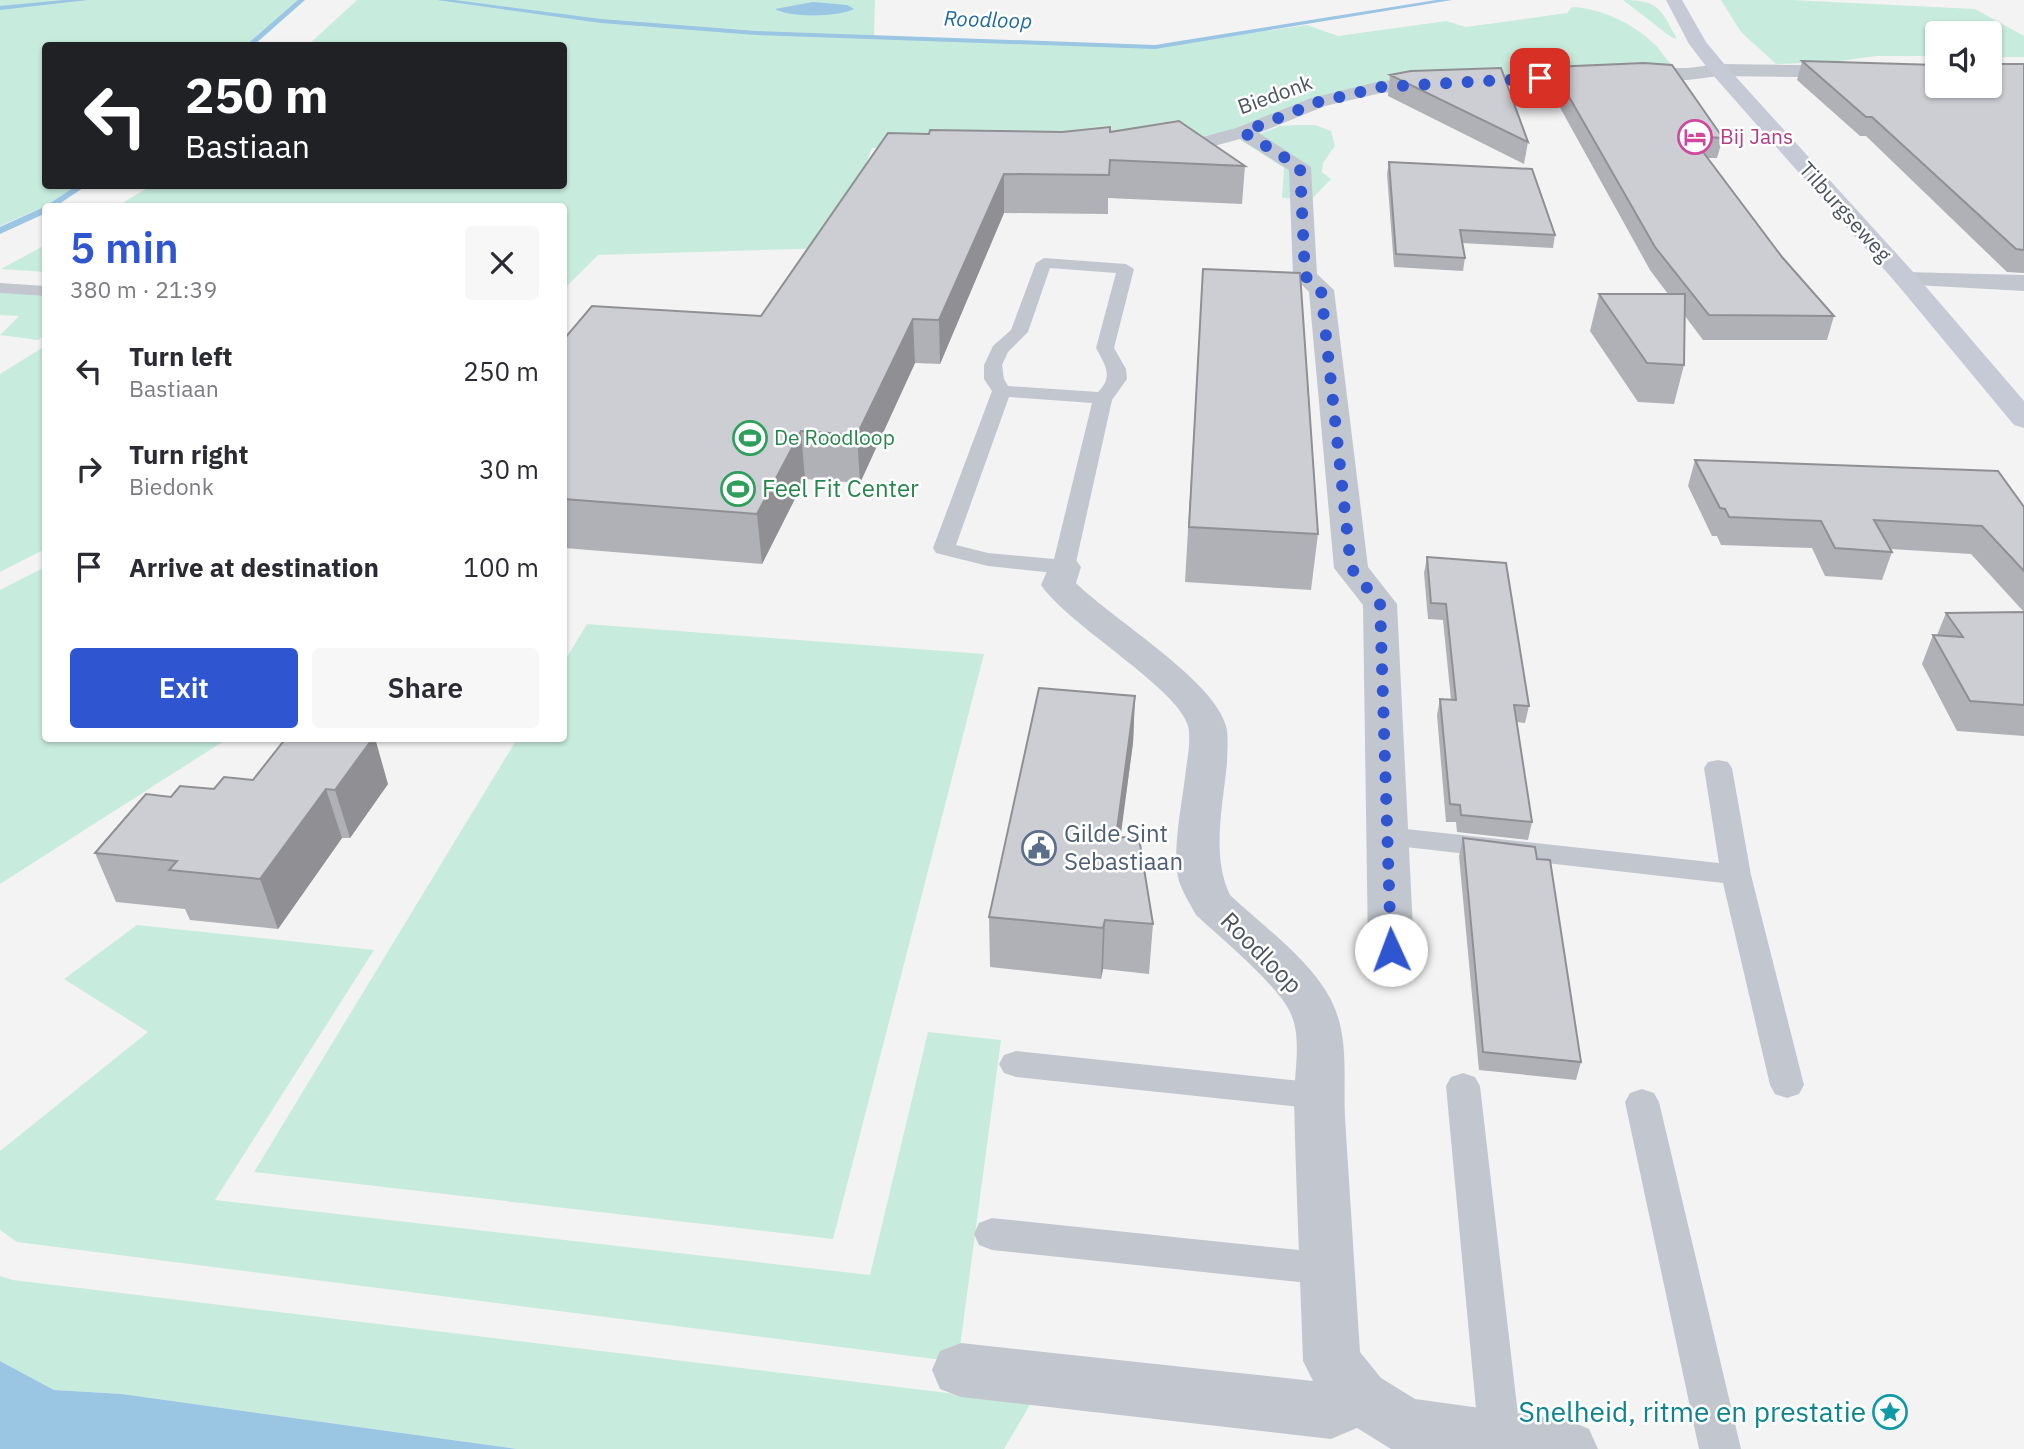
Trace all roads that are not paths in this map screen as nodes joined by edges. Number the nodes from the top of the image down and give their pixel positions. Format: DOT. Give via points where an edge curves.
graph roads {
  1 [pos="1674,0"];
  2 [pos="1719,70"];
  3 [pos="1925,73"];
  4 [pos="1243,132"];
  5 [pos="1134,151"];
  6 [pos="1906,279"];
  7 [pos="2024,283"];
  8 [pos="0,288"];
  9 [pos="42,292"];
  10 [pos="1002,391"];
  11 [pos="1103,398"];
  12 [pos="2024,419"];
  13 [pos="1064,567"];
  14 [pos="1718,768"];
  15 [pos="1388,836"];
  16 [pos="1736,875"];
  17 [pos="1391,950"];
  18 [pos="1016,1064"];
  19 [pos="1787,1085"];
  20 [pos="1463,1086"];
  21 [pos="1319,1096"];
  22 [pos="1642,1102"];
  23 [pos="992,1234"];
  24 [pos="1328,1269"];
  25 [pos="961,1370"];
  26 [pos="1390,1424"];
  27 [pos="1500,1441"];
  28 [pos="1568,1449"];
  29 [pos="1720,1449"];
  1 -- 2 [label="street, Tilburgseweg" via="1698,44"];
  2 -- 3 [label="street, Biedonk"];
  2 -- 4 [label="street, Biedonk" via="1394,85 1318,102"];
  2 -- 6 [label="street, Tilburgseweg"];
  4 -- 5 [label="street, Biedonk" via="1207,142"];
  4 -- 15 [label="street" via="1300,167 1305,276 1321,290 1351,568 1380,604"];
  6 -- 7 [label="street"];
  6 -- 12 [label="street, Tilburgseweg"];
  8 -- 9 [label="lane"];
  10 -- 11 [label="lane"];
  10 -- 11 [label="lane" via="994,379 993,365 1000,350 1019,332 1044,263 1126,269 1105,348 1118,367 1119,378"];
  10 -- 13 [label="lane" via="944,548 1011,564"];
  11 -- 13 [label="lane, Roodloop"];
  13 -- 21 [label="street, Roodloop" via="1058,585 1176,684 1199,711 1208,749 1198,861 1201,881 1212,904 1307,998 1320,1041"];
  14 -- 16 [label="lane"];
  15 -- 16 [label="lane"];
  15 -- 17 [label="street"];
  16 -- 19 [label="lane"];
  18 -- 21 [label="lane"];
  20 -- 27 [label="lane"];
  21 -- 24 [label="street, Roodloop"];
  22 -- 29 [label="lane"];
  23 -- 24 [label="lane"];
  24 -- 26 [label="street, Roodloop" via="1332,1361"];
  25 -- 26 [label="street" via="1331,1411"];
  26 -- 27 [label="street"];
  27 -- 28 [label="street"];
}
